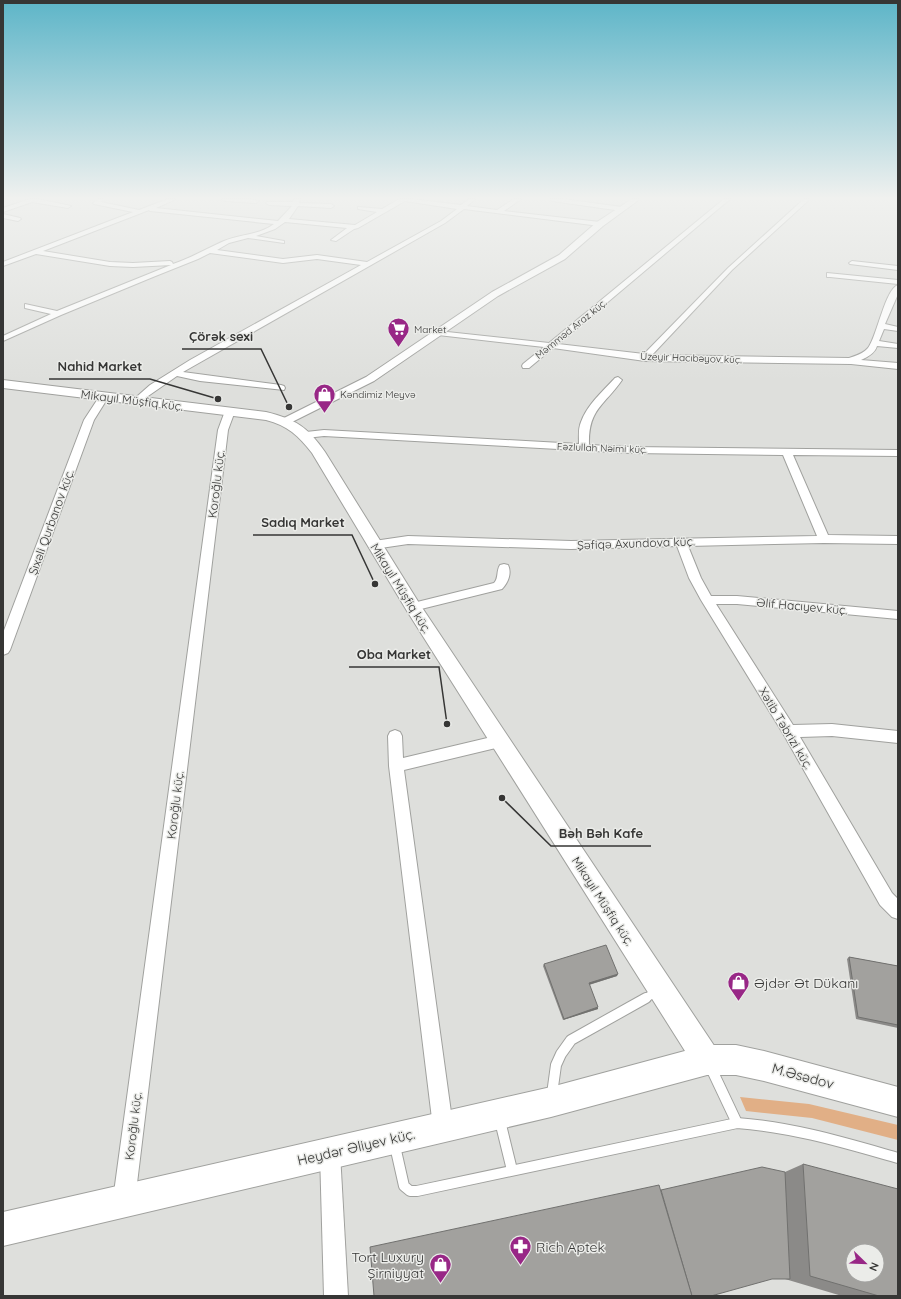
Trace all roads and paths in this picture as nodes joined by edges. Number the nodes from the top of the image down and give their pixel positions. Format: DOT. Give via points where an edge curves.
graph roads {
  1 [pos="15,260"];
  2 [pos="83,260"];
  3 [pos="191,260"];
  4 [pos="272,260"];
  5 [pos="295,260"];
  6 [pos="336,260"];
  7 [pos="377,260"];
  8 [pos="556,260"];
  9 [pos="653,260"];
  10 [pos="740,260"];
  11 [pos="183,263"];
  12 [pos="852,263"];
  13 [pos="3,264"];
  14 [pos="369,264"];
  15 [pos="898,268"];
  16 [pos="830,275"];
  17 [pos="898,282"];
  18 [pos="898,287"];
  19 [pos="28,306"];
  20 [pos="888,307"];
  21 [pos="898,309"];
  22 [pos="58,314"];
  23 [pos="882,326"];
  24 [pos="898,329"];
  25 [pos="438,333"];
  26 [pos="3,339"];
  27 [pos="875,343"];
  28 [pos="551,345"];
  29 [pos="898,346"];
  30 [pos="644,358"];
  31 [pos="851,361"];
  32 [pos="526,366"];
  33 [pos="898,366"];
  34 [pos="176,372"];
  35 [pos="618,380"];
  36 [pos="3,384"];
  37 [pos="281,388"];
  38 [pos="104,396"];
  39 [pos="138,400"];
  40 [pos="230,411"];
  41 [pos="286,421"];
  42 [pos="306,435"];
  43 [pos="584,448"];
  44 [pos="786,451"];
  45 [pos="898,453"];
  46 [pos="824,539"];
  47 [pos="898,540"];
  48 [pos="681,542"];
  49 [pos="374,545"];
  50 [pos="504,568"];
  51 [pos="706,600"];
  52 [pos="413,607"];
  53 [pos="898,615"];
  54 [pos="3,650"];
  55 [pos="789,731"];
  56 [pos="395,736"];
  57 [pos="898,737"];
  58 [pos="500,741"];
  59 [pos="396,766"];
  60 [pos="898,911"];
  61 [pos="660,989"];
  62 [pos="707,1060"];
  63 [pos="551,1102"];
  64 [pos="898,1102"];
  65 [pos="499,1114"];
  66 [pos="737,1123"];
  67 [pos="443,1127"];
  68 [pos="393,1139"];
  69 [pos="330,1154"];
  70 [pos="898,1158"];
  71 [pos="512,1170"];
  72 [pos="124,1200"];
  73 [pos="3,1229"];
  74 [pos="336,1296"];
  1 -- 13 [label="street"];
  2 -- 11 [label="street" via="133,265"];
  3 -- 11 [label="street"];
  4 -- 5 [label="street"];
  6 -- 14 [label="street"];
  7 -- 14 [label="street"];
  8 -- 25 [label="street"];
  9 -- 28 [label="street, Məmməd Araz küç."];
  10 -- 30 [label="street"];
  11 -- 22 [label="street"];
  12 -- 15 [label="street"];
  14 -- 34 [label="street"];
  16 -- 17 [label="street"];
  18 -- 20 [label="street"];
  19 -- 22 [label="street"];
  20 -- 21 [label="street"];
  20 -- 23 [label="street"];
  22 -- 26 [label="street"];
  23 -- 24 [label="street"];
  23 -- 27 [label="street"];
  25 -- 28 [label="street, Üzeyir Hacıbəyov küç."];
  25 -- 41 [label="street" via="370,379"];
  27 -- 29 [label="street"];
  27 -- 31 [label="street" via="865,355"];
  28 -- 30 [label="street, Üzeyir Hacıbəyov küç."];
  28 -- 32 [label="street, Məmməd Araz küç."];
  30 -- 31 [label="street, Üzeyir Hacıbəyov küç."];
  31 -- 33 [label="street, Üzeyir Hacıbəyov küç."];
  34 -- 37 [label="street" via="200,378"];
  34 -- 39 [label="street"];
  35 -- 43 [label="street" via="588,416 583,434"];
  36 -- 38 [label="main road, Mikayıl Müşfiq küç."];
  38 -- 39 [label="main road, Mikayıl Müşfiq küç."];
  38 -- 54 [label="street, Şıxəli Qurbanov küç." via="89,420"];
  39 -- 40 [label="main road, Mikayıl Müşfiq küç."];
  40 -- 41 [label="main road, Mikayıl Müşfiq küç."];
  40 -- 72 [label="street, Koroğlu küç." via="223,430"];
  41 -- 42 [label="main road, Mikayıl Müşfiq küç."];
  42 -- 43 [label="street, Fəzlullah Nəimi küç." via="324,433"];
  42 -- 49 [label="main road, Mikayıl Müşfiq küç."];
  43 -- 44 [label="street, Fəzlullah Nəimi küç."];
  44 -- 45 [label="street, Fəzlullah Nəimi küç."];
  44 -- 46 [label="street"];
  46 -- 47 [label="street, Şəfiqə Axundova küç."];
  46 -- 48 [label="street, Şəfiqə Axundova küç."];
  48 -- 49 [label="street, Şəfiqə Axundova küç." via="571,545 408,540"];
  48 -- 51 [label="street, Xətib Təbrizi küç."];
  49 -- 52 [label="main road, Mikayıl Müşfiq küç."];
  50 -- 52 [label="street" via="502,582 498,586"];
  51 -- 53 [label="street, Əlif Hacıyev küç." via="737,600"];
  51 -- 55 [label="street, Xətib Təbrizi küç."];
  52 -- 58 [label="main road, Mikayıl Müşfiq küç."];
  55 -- 57 [label="street" via="832,730"];
  55 -- 60 [label="street, Xətib Təbrizi küç." via="886,899"];
  56 -- 59 [label="street"];
  58 -- 59 [label="street"];
  58 -- 61 [label="main road, Mikayıl Müşfiq küç."];
  59 -- 67 [label="street"];
  61 -- 62 [label="main road, Mikayıl Müşfiq küç."];
  61 -- 63 [label="lane" via="571,1040 561,1050 554,1064"];
  62 -- 63 [label="main road, Heydər Əliyev küç."];
  62 -- 64 [label="main road, M.Əsədov" via="736,1060 764,1066"];
  62 -- 66 [label="lane"];
  63 -- 65 [label="main road, Heydər Əliyev küç."];
  65 -- 67 [label="main road, Heydər Əliyev küç."];
  65 -- 71 [label="lane"];
  66 -- 70 [label="lane" via="764,1124 798,1130"];
  66 -- 71 [label="lane"];
  67 -- 68 [label="main road, Heydər Əliyev küç."];
  68 -- 69 [label="main road, Heydər Əliyev küç."];
  68 -- 71 [label="lane" via="404,1186 410,1191"];
  69 -- 72 [label="main road, Heydər Əliyev küç."];
  69 -- 74 [label="street"];
  72 -- 73 [label="main road, Heydər Əliyev küç."];
}
